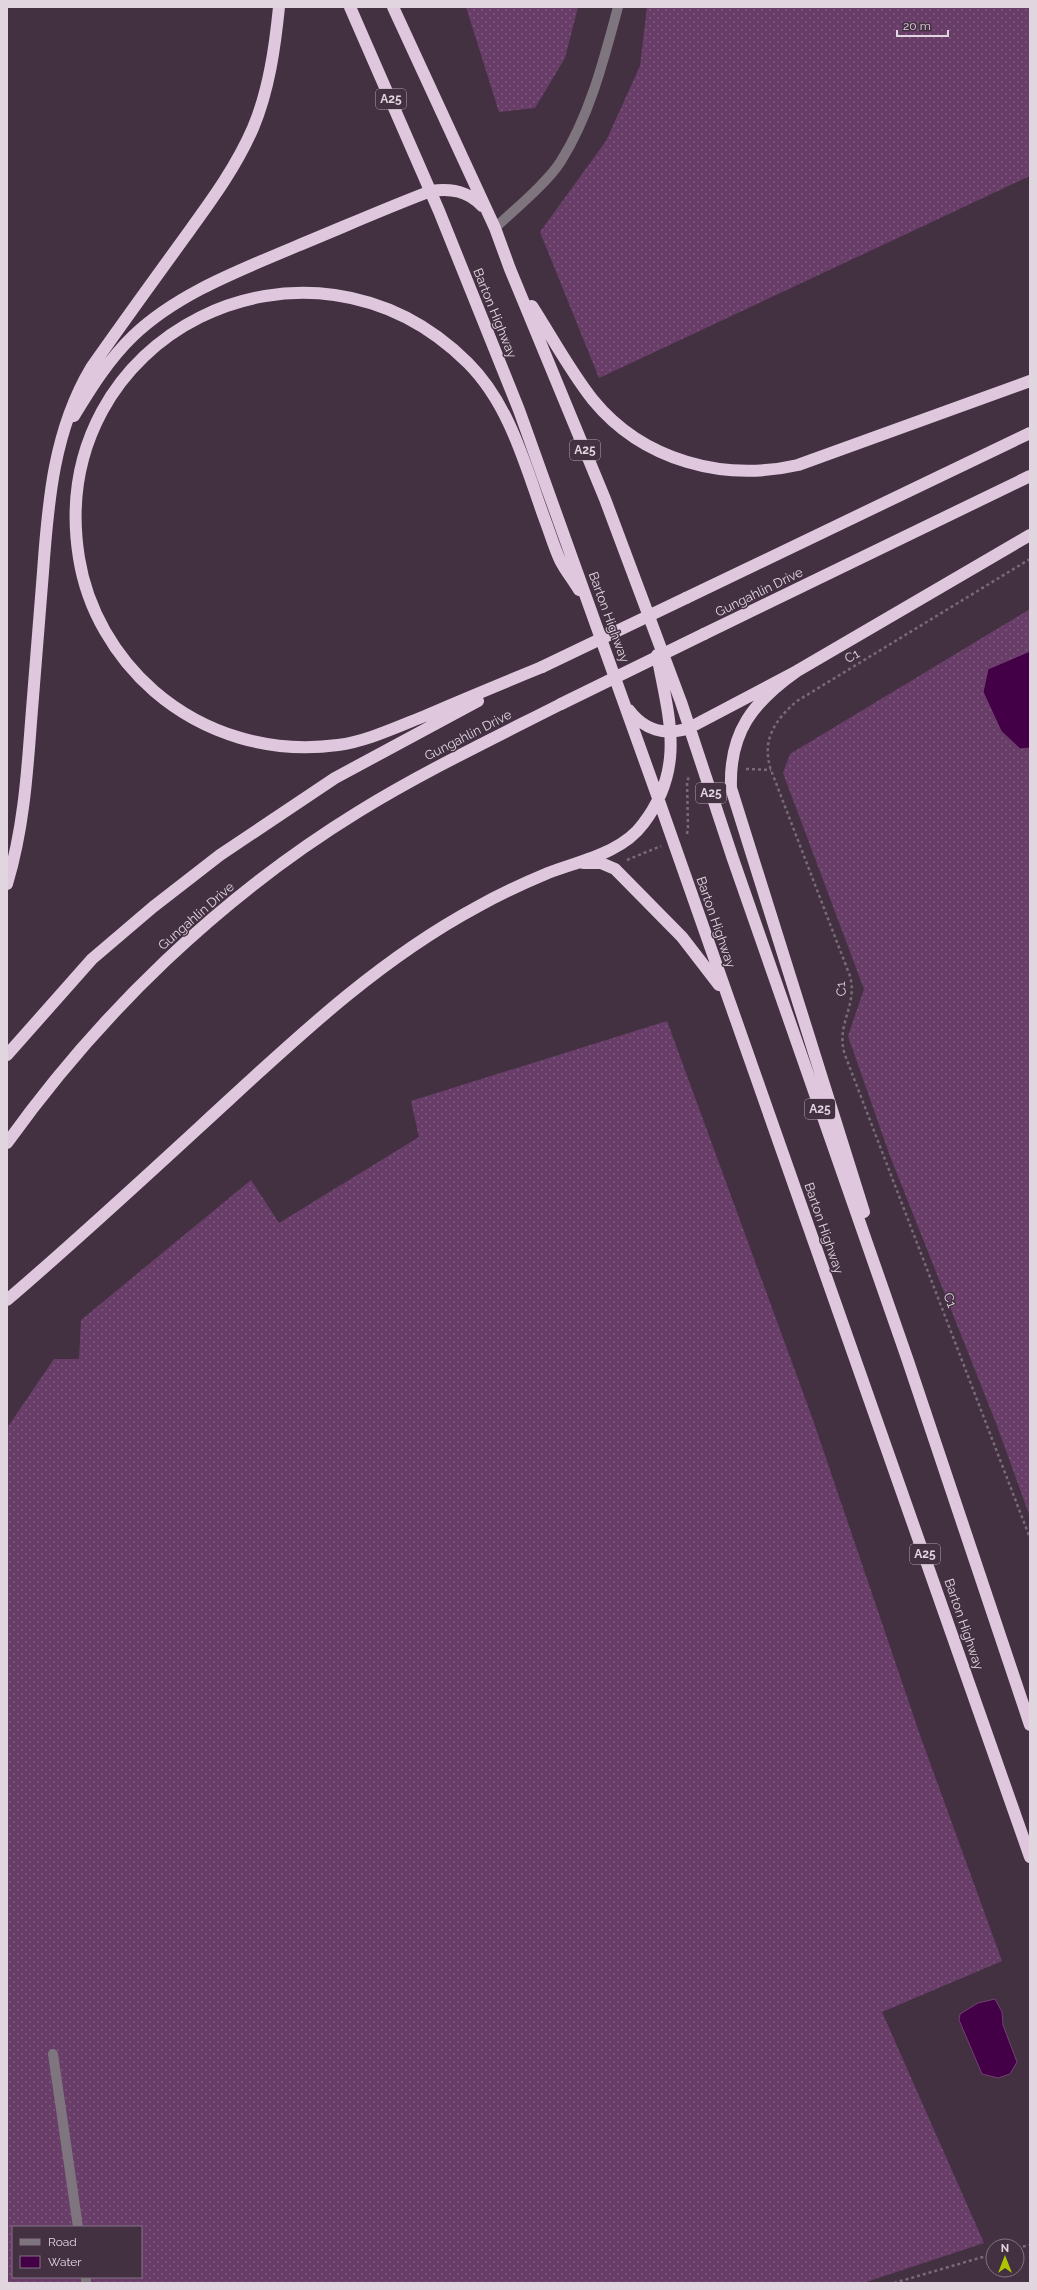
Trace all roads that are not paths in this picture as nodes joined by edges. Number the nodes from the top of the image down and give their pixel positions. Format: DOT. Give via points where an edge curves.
graph roads {
  1 [pos="279,7"];
  2 [pos="350,7"];
  3 [pos="393,7"];
  4 [pos="618,7"];
  5 [pos="431,191"];
  6 [pos="488,217"];
  7 [pos="495,228"];
  8 [pos="515,280"];
  9 [pos="1030,381"];
  10 [pos="1030,433"];
  11 [pos="62,436"];
  12 [pos="1030,476"];
  13 [pos="1030,535"];
  14 [pos="593,613"];
  15 [pos="651,623"];
  16 [pos="542,667"];
  17 [pos="798,671"];
  18 [pos="625,706"];
  19 [pos="689,728"];
  20 [pos="670,732"];
  21 [pos="658,798"];
  22 [pos="561,868"];
  23 [pos="7,884"];
  24 [pos="727,995"];
  25 [pos="7,1055"];
  26 [pos="7,1143"];
  27 [pos="7,1300"];
  28 [pos="908,1358"];
  29 [pos="1030,1725"];
  30 [pos="1030,1857"];
  31 [pos="52,2054"];
  32 [pos="78,2226"];
  1 -- 11 [label="highway" via="275,45 265,86 253,126 243,146 219,191 91,368 74,400"];
  2 -- 5 [label="highway, Barton Highway / A25"];
  3 -- 6 [label="highway, A25"];
  4 -- 7 [label="lane" via="600,71 578,128 561,162"];
  5 -- 6 [label="highway" via="453,191 470,196 482,205"];
  5 -- 11 [label="highway" via="252,265 164,311 132,336 113,358"];
  5 -- 14 [label="highway, Barton Highway / A25" via="511,390"];
  6 -- 7 [label="highway, A25"];
  7 -- 8 [label="highway, A25"];
  8 -- 9 [label="highway" via="592,399 610,418 633,436 659,451 706,467 748,472 798,465"];
  8 -- 15 [label="highway, A25" via="605,499"];
  10 -- 16 [label="highway, Gungahlin Drive, bridge"];
  11 -- 23 [label="highway" via="48,506 22,819"];
  12 -- 26 [label="highway, Gungahlin Drive, bridge" via="561,704 430,771 357,812 236,898 179,947 123,1002 68,1063"];
  13 -- 17 [label="highway"];
  14 -- 16 [label="highway" via="560,558 512,428 493,395 473,369 450,346 429,330 393,311 357,299 325,293 282,293 234,303 192,321 167,337 130,372 110,399 92,434 80,475 76,512 80,565 97,617 120,654 147,685 182,712 219,731 254,742 298,748 340,745 380,734"];
  14 -- 18 [label="highway, Barton Highway / A25"];
  15 -- 19 [label="highway, A25"];
  15 -- 20 [label="highway"];
  16 -- 25 [label="highway, Gungahlin Drive" via="335,778 220,855 92,959"];
  17 -- 19 [label="highway"];
  17 -- 28 [label="highway" via="770,691 750,714 738,737 731,766 732,799 849,1161"];
  18 -- 20 [label="highway" via="648,728"];
  18 -- 21 [label="highway, Barton Highway / A25"];
  19 -- 20 [label="highway"];
  19 -- 28 [label="highway, A25"];
  20 -- 21 [label="highway" via="670,764"];
  21 -- 22 [label="highway" via="643,825 624,841"];
  21 -- 24 [label="highway, Barton Highway / A25"];
  22 -- 24 [label="highway" via="590,862 611,867 686,942"];
  22 -- 27 [label="highway" via="494,898 449,922 363,981 303,1032 103,1216"];
  24 -- 30 [label="highway, Barton Highway / A25"];
  28 -- 29 [label="highway, A25"];
  31 -- 32 [label="lane"];
}
